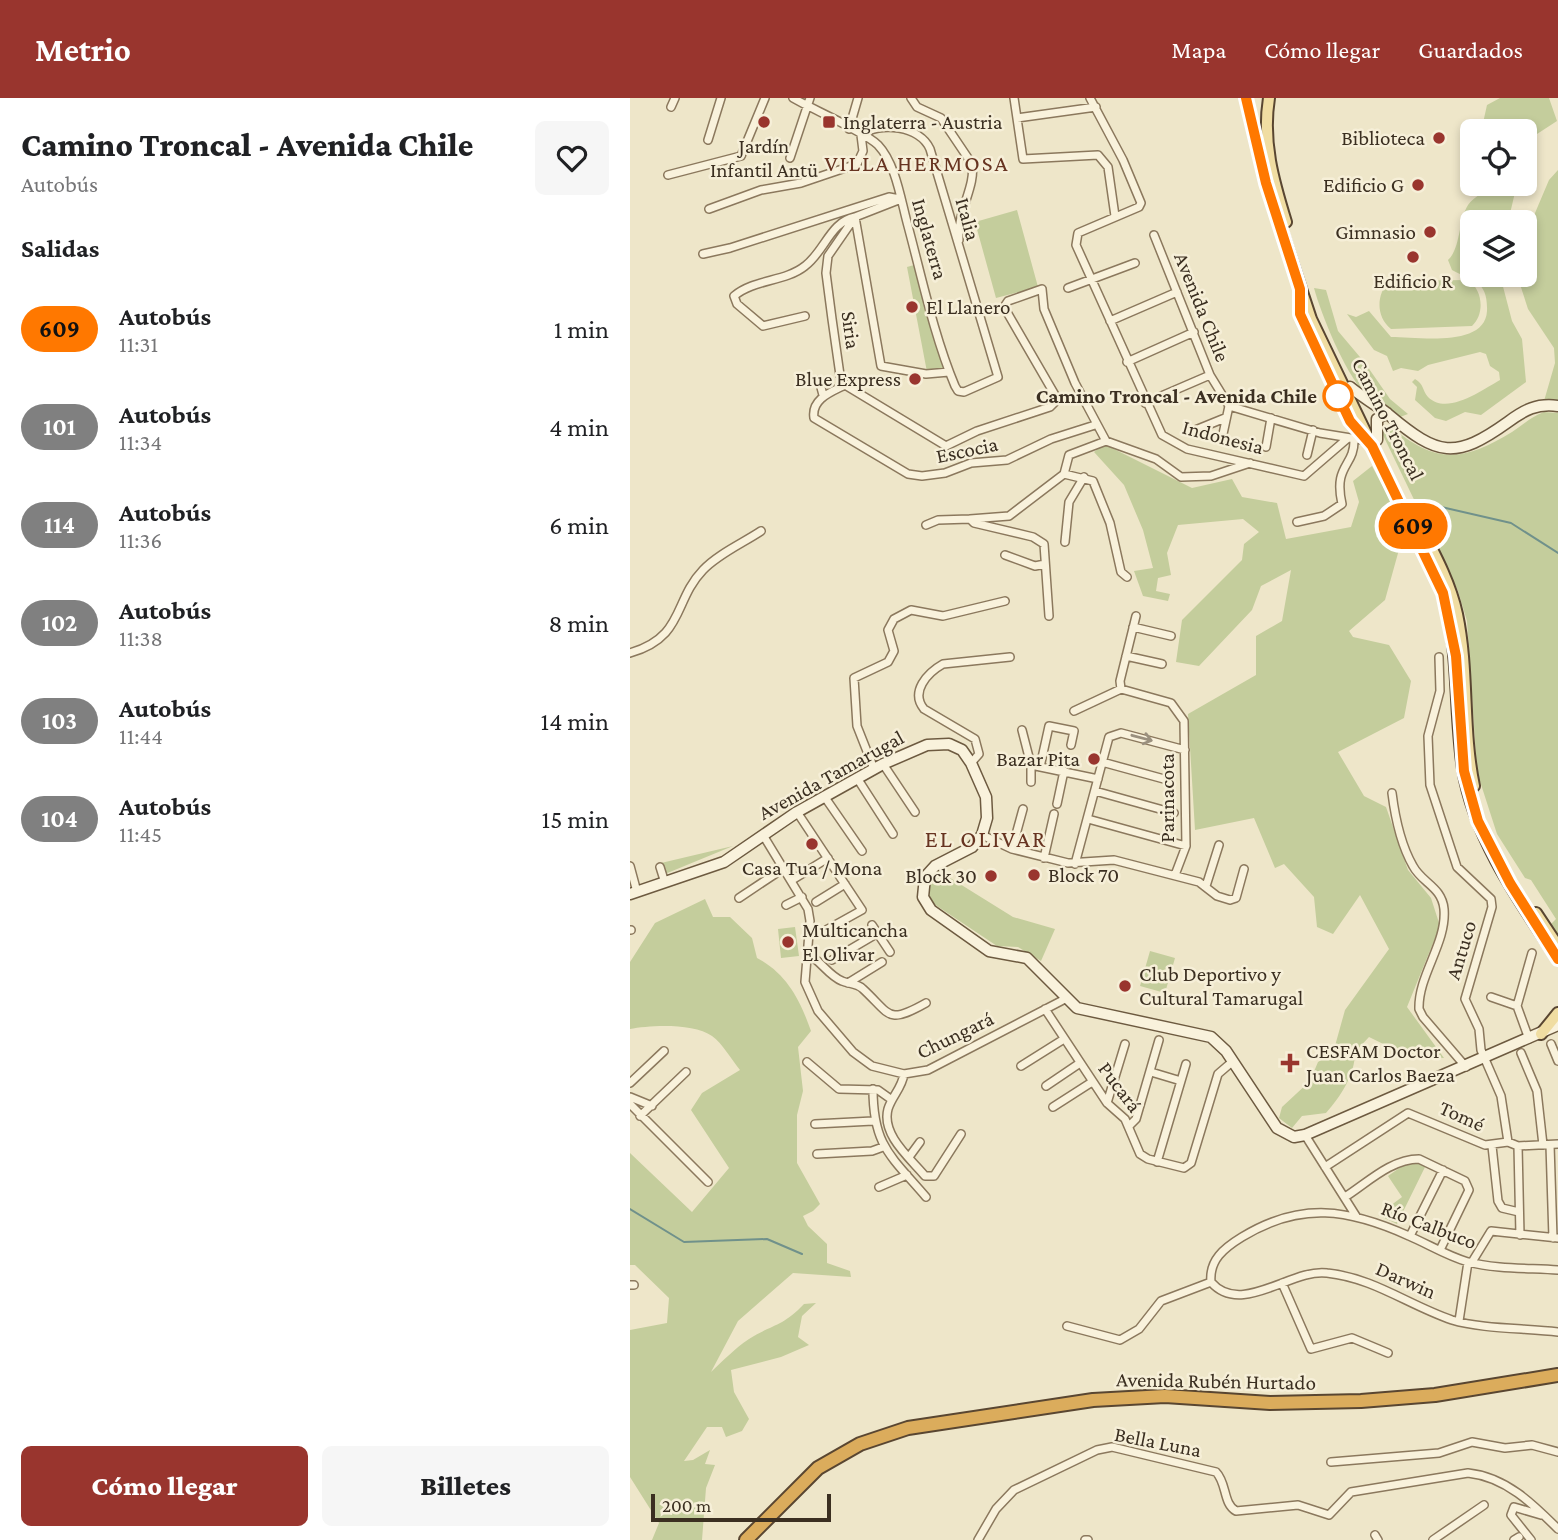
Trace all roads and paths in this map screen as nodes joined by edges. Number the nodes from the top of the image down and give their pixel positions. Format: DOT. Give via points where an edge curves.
graph roads {
  1 [pos="675,98"];
  2 [pos="721,98"];
  3 [pos="765,98"];
  4 [pos="793,98"];
  5 [pos="858,98"];
  6 [pos="911,98"];
  7 [pos="1014,98"];
  8 [pos="1090,98"];
  9 [pos="1246,98"];
  10 [pos="1269,98"];
  11 [pos="809,102"];
  12 [pos="671,107"];
  13 [pos="1096,107"];
  14 [pos="1017,117"];
  15 [pos="849,129"];
  16 [pos="862,135"];
  17 [pos="708,140"];
  18 [pos="790,158"];
  19 [pos="668,175"];
  20 [pos="901,199"];
  21 [pos="709,209"];
  22 [pos="1115,216"];
  23 [pos="855,217"];
  24 [pos="1154,236"];
  25 [pos="703,254"];
  26 [pos="961,256"];
  27 [pos="1135,263"];
  28 [pos="1091,280"];
  29 [pos="1068,288"];
  30 [pos="1300,289"];
  31 [pos="1177,292"];
  32 [pos="805,316"];
  33 [pos="1110,321"];
  34 [pos="1194,332"];
  35 [pos="1127,362"];
  36 [pos="949,372"];
  37 [pos="1210,375"];
  38 [pos="819,380"];
  39 [pos="845,385"];
  40 [pos="1350,387"];
  41 [pos="964,391"];
  42 [pos="823,395"];
  43 [pos="1145,403"];
  44 [pos="1228,406"];
  45 [pos="1558,406"];
  46 [pos="1387,413"];
  47 [pos="1225,418"];
  48 [pos="1271,418"];
  49 [pos="1350,421"];
  50 [pos="1095,425"];
  51 [pos="1312,430"];
  52 [pos="1193,431"];
  53 [pos="1223,434"];
  54 [pos="1106,441"];
  55 [pos="1363,441"];
  56 [pos="1266,447"];
  57 [pos="1307,455"];
  58 [pos="1250,463"];
  59 [pos="1064,474"];
  60 [pos="1084,477"];
  61 [pos="970,519"];
  62 [pos="1297,522"];
  63 [pos="926,525"];
  64 [pos="761,531"];
  65 [pos="1065,542"];
  66 [pos="1004,555"];
  67 [pos="1045,564"];
  68 [pos="1127,578"];
  69 [pos="1006,601"];
  70 [pos="1049,616"];
  71 [pos="1136,616"];
  72 [pos="1133,627"];
  73 [pos="1171,636"];
  74 [pos="630,653"];
  75 [pos="1126,656"];
  76 [pos="1010,657"];
  77 [pos="1439,657"];
  78 [pos="1162,664"];
  79 [pos="1120,685"];
  80 [pos="1074,711"];
  81 [pos="1022,730"];
  82 [pos="1070,745"];
  83 [pos="1185,750"];
  84 [pos="971,762"];
  85 [pos="1102,762"];
  86 [pos="878,766"];
  87 [pos="1035,766"];
  88 [pos="1064,771"];
  89 [pos="857,778"];
  90 [pos="1098,779"];
  91 [pos="1164,779"];
  92 [pos="1031,782"];
  93 [pos="1095,791"];
  94 [pos="1392,793"];
  95 [pos="824,796"];
  96 [pos="1057,804"];
  97 [pos="1023,809"];
  98 [pos="797,812"];
  99 [pos="915,812"];
  100 [pos="1174,813"];
  101 [pos="1054,814"];
  102 [pos="1088,819"];
  103 [pos="893,834"];
  104 [pos="763,835"];
  105 [pos="982,835"];
  106 [pos="1219,845"];
  107 [pos="1186,846"];
  108 [pos="1012,849"];
  109 [pos="862,851"];
  110 [pos="828,858"];
  111 [pos="1044,858"];
  112 [pos="1075,864"];
  113 [pos="630,866"];
  114 [pos="660,867"];
  115 [pos="784,868"];
  116 [pos="1244,869"];
  117 [pos="1175,875"];
  118 [pos="792,880"];
  119 [pos="664,883"];
  120 [pos="845,884"];
  121 [pos="1206,886"];
  122 [pos="634,893"];
  123 [pos="802,897"];
  124 [pos="738,898"];
  125 [pos="816,902"];
  126 [pos="786,905"];
  127 [pos="872,925"];
  128 [pos="826,930"];
  129 [pos="878,933"];
  130 [pos="1540,933"];
  131 [pos="1558,946"];
  132 [pos="890,953"];
  133 [pos="1532,953"];
  134 [pos="808,954"];
  135 [pos="832,960"];
  136 [pos="1558,960"];
  137 [pos="882,962"];
  138 [pos="1558,967"];
  139 [pos="848,983"];
  140 [pos="1491,997"];
  141 [pos="1065,999"];
  142 [pos="926,1003"];
  143 [pos="1517,1006"];
  144 [pos="1045,1009"];
  145 [pos="1558,1013"];
  146 [pos="1558,1025"];
  147 [pos="1558,1032"];
  148 [pos="1541,1034"];
  149 [pos="1064,1039"];
  150 [pos="1529,1039"];
  151 [pos="1159,1040"];
  152 [pos="1125,1044"];
  153 [pos="1550,1044"];
  154 [pos="664,1051"];
  155 [pos="1521,1053"];
  156 [pos="1485,1059"];
  157 [pos="1558,1061"];
  158 [pos="807,1062"];
  159 [pos="1232,1062"];
  160 [pos="1080,1063"];
  161 [pos="1186,1064"];
  162 [pos="1021,1066"];
  163 [pos="1466,1067"];
  164 [pos="686,1072"];
  165 [pos="1150,1072"];
  166 [pos="904,1074"];
  167 [pos="1181,1081"];
  168 [pos="1092,1082"];
  169 [pos="630,1083"];
  170 [pos="1045,1086"];
  171 [pos="873,1089"];
  172 [pos="630,1097"];
  173 [pos="892,1100"];
  174 [pos="1107,1103"];
  175 [pos="630,1104"];
  176 [pos="652,1106"];
  177 [pos="1053,1107"];
  178 [pos="640,1116"];
  179 [pos="873,1121"];
  180 [pos="815,1124"];
  181 [pos="1129,1126"];
  182 [pos="961,1134"];
  183 [pos="1305,1135"];
  184 [pos="920,1142"];
  185 [pos="1508,1142"];
  186 [pos="1550,1145"];
  187 [pos="1492,1146"];
  188 [pos="1518,1146"];
  189 [pos="883,1147"];
  190 [pos="817,1154"];
  191 [pos="909,1157"];
  192 [pos="1157,1161"];
  193 [pos="1325,1167"];
  194 [pos="1443,1170"];
  195 [pos="907,1175"];
  196 [pos="708,1182"];
  197 [pos="879,1187"];
  198 [pos="926,1197"];
  199 [pos="1345,1197"];
  200 [pos="1518,1212"];
  201 [pos="1356,1216"];
  202 [pos="1520,1235"];
  203 [pos="1410,1236"];
  204 [pos="1556,1238"];
  205 [pos="1440,1250"];
  206 [pos="1470,1262"];
  207 [pos="1558,1270"];
  208 [pos="1211,1282"];
  209 [pos="1282,1283"];
  210 [pos="1459,1321"];
  211 [pos="1068,1326"];
  212 [pos="1558,1332"];
  213 [pos="1388,1353"];
  214 [pos="1558,1376"];
  215 [pos="1558,1382"];
  216 [pos="1558,1452"];
  217 [pos="1331,1462"];
  218 [pos="1484,1505"];
  219 [pos="1541,1515"];
  220 [pos="1558,1529"];
  221 [pos="746,1540"];
  222 [pos="756,1540"];
  223 [pos="978,1540"];
  224 [pos="1433,1540"];
  225 [pos="1531,1540"];
  1 -- 12 [label="street"];
  2 -- 17 [label="street"];
  3 -- 19 [label="street" via="741,156"];
  4 -- 11 [label="street, Inglaterra"];
  5 -- 15 [label="street"];
  6 -- 26 [label="street" via="917,107 941,118 972,164 958,221"];
  7 -- 14 [label="street"];
  8 -- 13 [label="street"];
  9 -- 30 [label="main road, Camino Troncal" via="1266,183"];
  10 -- 40 [label="main road, Camino Troncal" via="1270,168 1311,300"];
  11 -- 15 [label="street, Inglaterra"];
  11 -- 18 [label="street"];
  13 -- 14 [label="street"];
  13 -- 22 [label="street" via="1140,199 1139,207"];
  14 -- 22 [label="street" via="1025,161 1092,154 1102,157 1110,176"];
  15 -- 16 [label="street, Inglaterra"];
  16 -- 20 [label="street, Inglaterra" via="884,152"];
  16 -- 21 [label="street" via="863,151 857,164"];
  16 -- 26 [label="street, Italia" via="877,129 909,130 926,140"];
  20 -- 23 [label="street"];
  20 -- 25 [label="street" via="889,197"];
  20 -- 36 [label="street, Inglaterra"];
  22 -- 28 [label="street, Indonesia" via="1078,233 1076,241"];
  23 -- 32 [label="street" via="838,224 818,253 798,271 734,296 763,326"];
  23 -- 36 [label="street" via="881,366 926,374"];
  23 -- 39 [label="street, Siria" via="826,263"];
  24 -- 31 [label="street, Avenida Chile"];
  26 -- 41 [label="street, Italia" via="999,374 994,381"];
  27 -- 28 [label="street"];
  28 -- 29 [label="street"];
  28 -- 33 [label="street, Indonesia"];
  30 -- 49 [label="street, Camino Troncal" via="1300,314"];
  30 -- 55 [label="main road, Camino Troncal"];
  31 -- 33 [label="street"];
  31 -- 34 [label="street, Avenida Chile"];
  33 -- 35 [label="street, Indonesia"];
  34 -- 35 [label="street"];
  34 -- 37 [label="street, Avenida Chile"];
  35 -- 43 [label="street, Indonesia"];
  36 -- 41 [label="street, Inglaterra" via="958,391"];
  37 -- 43 [label="street"];
  37 -- 44 [label="street, Avenida Chile"];
  38 -- 42 [label="street"];
  39 -- 42 [label="street"];
  39 -- 50 [label="street" via="946,446 1050,407 1055,395 1005,305 1019,295 1042,289 1044,309"];
  40 -- 46 [label="street"];
  40 -- 55 [label="main road, Camino Troncal"];
  42 -- 50 [label="street, Escocia" via="814,418 908,474 922,476 971,463 1007,460"];
  43 -- 58 [label="street, Indonesia" via="1156,428 1169,442"];
  44 -- 47 [label="street"];
  44 -- 48 [label="street"];
  45 -- 46 [label="street" via="1526,409 1485,439 1448,449 1420,441"];
  46 -- 55 [label="street" via="1377,419"];
  47 -- 52 [label="street"];
  47 -- 53 [label="street"];
  48 -- 51 [label="street"];
  48 -- 56 [label="street"];
  49 -- 55 [label="street, Camino Troncal"];
  49 -- 55 [label="street, Camino Troncal"];
  50 -- 54 [label="street"];
  51 -- 55 [label="street"];
  51 -- 57 [label="street"];
  54 -- 58 [label="street" via="1156,459 1181,477 1211,476"];
  54 -- 59 [label="street" via="1069,455"];
  55 -- 58 [label="street, Indonesia" via="1304,475"];
  55 -- 62 [label="street" via="1338,478 1342,505 1324,516"];
  55 -- 130 [label="main road, Camino Troncal" via="1434,572 1449,613 1464,771 1478,821"];
  55 -- 131 [label="main road, Camino Troncal" via="1438,561 1457,612 1467,746 1479,802 1497,844"];
  59 -- 60 [label="street"];
  59 -- 61 [label="street" via="1009,516"];
  60 -- 65 [label="street" via="1069,502"];
  60 -- 68 [label="street" via="1093,481 1110,523 1121,572"];
  61 -- 63 [label="street"];
  61 -- 67 [label="street" via="1033,537 1044,544"];
  64 -- 74 [label="street" via="702,570 676,621 655,641"];
  66 -- 67 [label="street" via="1035,566"];
  67 -- 70 [label="street"];
  69 -- 86 [label="street" via="943,616 911,610 894,619 888,631 894,651 888,662 853,678 857,726"];
  71 -- 72 [label="street"];
  72 -- 73 [label="street"];
  72 -- 75 [label="street"];
  75 -- 78 [label="street"];
  75 -- 79 [label="street"];
  76 -- 84 [label="street" via="943,664 919,690 924,709 975,739 979,754"];
  77 -- 156 [label="street, Antuco" via="1440,691 1427,736 1428,774 1457,867 1491,899 1465,999 1479,1029"];
  79 -- 80 [label="street"];
  79 -- 83 [label="street, Parinacota" via="1176,707 1184,721"];
  81 -- 87 [label="street"];
  82 -- 87 [label="street" via="1074,731 1049,726"];
  85 -- 83 [label="street, one-way" via="1110,737 1116,733"];
  83 -- 107 [label="street, Parinacota"];
  84 -- 86 [label="street, Avenida Tamarugal" via="958,747 940,742"];
  84 -- 105 [label="street" via="986,797 988,818"];
  85 -- 90 [label="street"];
  85 -- 91 [label="street"];
  86 -- 89 [label="street, Avenida Tamarugal"];
  86 -- 99 [label="street"];
  87 -- 88 [label="street"];
  87 -- 92 [label="street"];
  88 -- 90 [label="street"];
  88 -- 96 [label="street"];
  89 -- 95 [label="street, Avenida Tamarugal"];
  89 -- 103 [label="street"];
  90 -- 93 [label="street"];
  93 -- 100 [label="street"];
  93 -- 102 [label="street"];
  94 -- 163 [label="street" via="1412,866 1438,891 1444,909 1419,1009"];
  95 -- 98 [label="street, Avenida Tamarugal"];
  95 -- 109 [label="street"];
  97 -- 108 [label="street"];
  98 -- 104 [label="street, Avenida Tamarugal"];
  98 -- 110 [label="street"];
  101 -- 111 [label="street"];
  102 -- 107 [label="street"];
  102 -- 112 [label="street"];
  104 -- 115 [label="street, Chungará"];
  104 -- 119 [label="street, Avenida Tamarugal" via="724,862"];
  105 -- 108 [label="street, Parinacota"];
  105 -- 141 [label="street" via="968,850 928,871 922,887 926,904 981,947 1027,958"];
  106 -- 121 [label="street"];
  107 -- 117 [label="street, Parinacota"];
  108 -- 111 [label="street, Parinacota"];
  110 -- 118 [label="street"];
  110 -- 120 [label="street"];
  111 -- 112 [label="street, Parinacota"];
  112 -- 117 [label="street, Parinacota" via="1107,859"];
  113 -- 122 [label="street"];
  114 -- 119 [label="street"];
  115 -- 118 [label="street, Chungará"];
  115 -- 124 [label="street"];
  116 -- 121 [label="street" via="1234,900 1211,894"];
  117 -- 121 [label="street"];
  118 -- 123 [label="street, Chungará"];
  119 -- 122 [label="street, Avenida Tamarugal"];
  120 -- 125 [label="street"];
  120 -- 128 [label="street" via="862,910"];
  123 -- 126 [label="street"];
  123 -- 134 [label="street, Chungará" via="810,915"];
  127 -- 129 [label="street"];
  129 -- 132 [label="street"];
  129 -- 135 [label="street"];
  130 -- 136 [label="main road, Camino Troncal"];
  130 -- 138 [label="main road"];
  133 -- 143 [label="street"];
  134 -- 139 [label="street"];
  134 -- 166 [label="street, Chungará" via="805,982 818,1011 862,1060 880,1070"];
  137 -- 139 [label="street"];
  139 -- 142 [label="street" via="862,988 892,1016"];
  140 -- 143 [label="street"];
  141 -- 144 [label="street, Chungará"];
  141 -- 159 [label="street" via="1089,1013 1205,1034 1221,1045"];
  143 -- 150 [label="street"];
  144 -- 149 [label="street, Pucará"];
  144 -- 166 [label="street, Chungará" via="929,1070"];
  145 -- 148 [label="main road"];
  146 -- 148 [label="street"];
  147 -- 148 [label="main road"];
  148 -- 150 [label="street"];
  149 -- 160 [label="street, Pucará"];
  149 -- 162 [label="street"];
  150 -- 156 [label="street"];
  151 -- 165 [label="street"];
  152 -- 174 [label="street"];
  153 -- 157 [label="street"];
  154 -- 169 [label="street"];
  155 -- 186 [label="street"];
  156 -- 163 [label="street"];
  156 -- 185 [label="street, Antuco" via="1504,1106"];
  158 -- 171 [label="street" via="839,1089"];
  159 -- 183 [label="street" via="1277,1128 1294,1137"];
  159 -- 192 [label="street" via="1219,1074 1191,1163 1184,1168"];
  160 -- 168 [label="street, Pucará"];
  160 -- 170 [label="street"];
  161 -- 167 [label="street"];
  163 -- 183 [label="street"];
  164 -- 176 [label="street"];
  165 -- 167 [label="street"];
  165 -- 181 [label="street" via="1136,1119"];
  166 -- 173 [label="street" via="902,1087"];
  167 -- 192 [label="street"];
  168 -- 174 [label="street, Pucará"];
  168 -- 177 [label="street"];
  171 -- 173 [label="street"];
  171 -- 179 [label="street"];
  172 -- 176 [label="street"];
  173 -- 191 [label="street" via="887,1123"];
  174 -- 181 [label="street, Pucará"];
  175 -- 178 [label="street"];
  176 -- 178 [label="street"];
  178 -- 196 [label="street"];
  179 -- 180 [label="street"];
  179 -- 189 [label="street"];
  181 -- 192 [label="street, Pucará" via="1140,1154"];
  182 -- 191 [label="street" via="930,1178"];
  183 -- 193 [label="street"];
  184 -- 191 [label="street"];
  185 -- 187 [label="street, Tomé"];
  185 -- 188 [label="street, Tomé"];
  186 -- 188 [label="street, Tomé"];
  186 -- 204 [label="street"];
  187 -- 193 [label="street, Tomé" via="1408,1113"];
  187 -- 200 [label="street" via="1498,1201 1502,1208"];
  188 -- 200 [label="street"];
  189 -- 190 [label="street"];
  189 -- 195 [label="street"];
  193 -- 199 [label="street"];
  194 -- 199 [label="street" via="1419,1159 1406,1160"];
  194 -- 203 [label="street"];
  194 -- 205 [label="street" via="1465,1181 1469,1190"];
  195 -- 197 [label="street"];
  195 -- 198 [label="street"];
  199 -- 201 [label="street"];
  200 -- 202 [label="street"];
  201 -- 203 [label="street, Río Calbuco"];
  201 -- 208 [label="street, Río Calbuco" via="1314,1210 1245,1235 1217,1258"];
  202 -- 204 [label="street"];
  202 -- 206 [label="street" via="1491,1231"];
  203 -- 205 [label="street, Río Calbuco"];
  205 -- 206 [label="street, Río Calbuco"];
  206 -- 207 [label="street, Río Calbuco"];
  206 -- 210 [label="street"];
  208 -- 209 [label="street, Darwin" via="1220,1290 1241,1294"];
  208 -- 211 [label="street" via="1161,1301 1139,1329 1120,1340"];
  209 -- 210 [label="street, Darwin" via="1316,1271 1337,1274 1376,1284"];
  209 -- 213 [label="street" via="1311,1349 1352,1338"];
  210 -- 212 [label="street, Darwin"];
  214 -- 221 [label="highway, Avenida Rubén Hurtado" via="1361,1401 1270,1403 1164,1396 1093,1400 908,1428 829,1460 802,1480"];
  215 -- 222 [label="highway, Avenida Rubén Hurtado" via="1364,1408 1263,1409 1176,1402 1095,1406 921,1433 869,1447 829,1469 799,1493"];
  216 -- 217 [label="street" via="1532,1445 1504,1448 1472,1442 1438,1453"];
  218 -- 224 [label="street"];
  219 -- 220 [label="street, Bella Luna"];
  219 -- 223 [label="street, Bella Luna" via="1536,1506 1503,1482 1468,1473 1351,1492 1329,1515 1298,1505 1240,1512 1230,1508 1226,1487 1216,1472 1112,1447 1014,1489"];
  219 -- 225 [label="street" via="1514,1507 1511,1515"];
}
